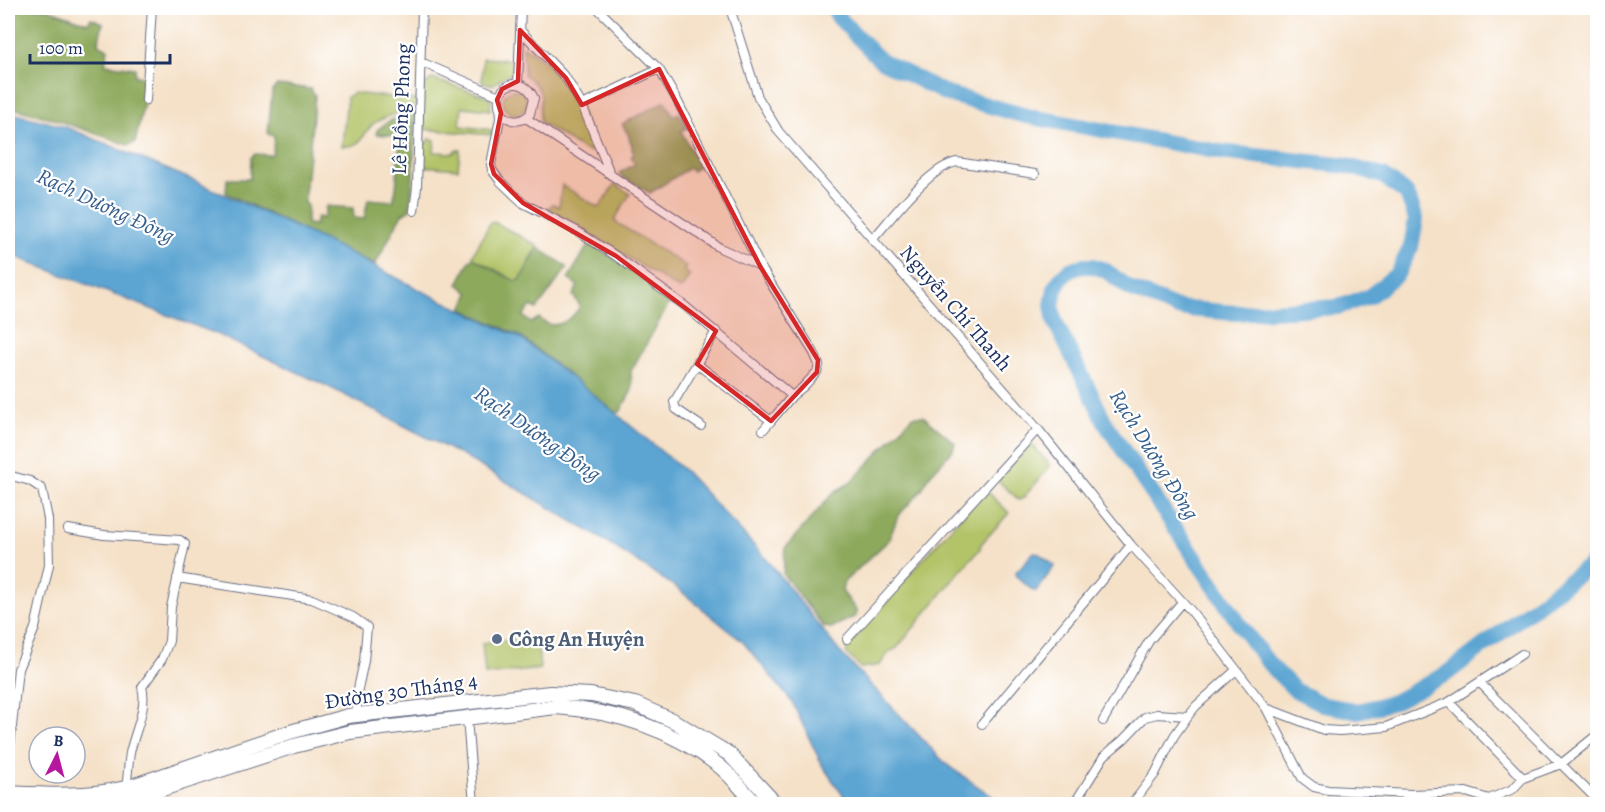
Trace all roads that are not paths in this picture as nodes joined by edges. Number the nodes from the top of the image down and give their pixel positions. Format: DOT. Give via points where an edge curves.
graph roads {
  1 [pos="152,8"];
  2 [pos="422,8"];
  3 [pos="521,8"];
  4 [pos="597,8"];
  5 [pos="730,8"];
  6 [pos="520,30"];
  7 [pos="421,62"];
  8 [pos="659,69"];
  9 [pos="518,84"];
  10 [pos="499,96"];
  11 [pos="146,100"];
  12 [pos="582,105"];
  13 [pos="501,113"];
  14 [pos="526,118"];
  15 [pos="610,174"];
  16 [pos="1035,174"];
  17 [pos="414,211"];
  18 [pos="872,240"];
  19 [pos="760,266"];
  20 [pos="716,331"];
  21 [pos="697,364"];
  22 [pos="792,396"];
  23 [pos="771,421"];
  24 [pos="701,426"];
  25 [pos="1038,429"];
  26 [pos="763,430"];
  27 [pos="8,475"];
  28 [pos="68,529"];
  29 [pos="1131,545"];
  30 [pos="177,578"];
  31 [pos="1182,602"];
  32 [pos="847,639"];
  33 [pos="1522,654"];
  34 [pos="1235,671"];
  35 [pos="1480,683"];
  36 [pos="556,700"];
  37 [pos="1449,702"];
  38 [pos="1266,708"];
  39 [pos="358,715"];
  40 [pos="1188,716"];
  41 [pos="467,718"];
  42 [pos="1103,721"];
  43 [pos="982,724"];
  44 [pos="361,731"];
  45 [pos="1598,734"];
  46 [pos="729,754"];
  47 [pos="1560,764"];
  48 [pos="719,766"];
  49 [pos="1523,778"];
  50 [pos="128,793"];
  51 [pos="10,797"];
  52 [pos="1598,801"];
  53 [pos="106,804"];
  54 [pos="474,804"];
  55 [pos="756,804"];
  56 [pos="776,804"];
  57 [pos="1074,804"];
  58 [pos="1132,804"];
  1 -- 11 [label="street"];
  2 -- 7 [label="street, Lê Hồng Phong"];
  3 -- 6 [label="street"];
  4 -- 8 [label="street"];
  5 -- 18 [label="street, Nguyễn Chí Thanh" via="758,97 768,115"];
  6 -- 9 [label="street"];
  6 -- 12 [label="street" via="566,78"];
  7 -- 10 [label="street"];
  7 -- 17 [label="street, Lê Hồng Phong"];
  8 -- 12 [label="street"];
  8 -- 19 [label="street"];
  9 -- 10 [label="street" via="506,87"];
  9 -- 14 [label="street" via="534,98"];
  10 -- 13 [label="street"];
  12 -- 15 [label="street"];
  13 -- 14 [label="street" via="509,120"];
  13 -- 20 [label="street" via="491,164 500,181 522,203 616,256"];
  14 -- 15 [label="street"];
  15 -- 19 [label="street" via="720,248"];
  16 -- 18 [label="street" via="950,163 919,188"];
  18 -- 25 [label="street, Nguyễn Chí Thanh"];
  19 -- 22 [label="street" via="818,360 817,372"];
  20 -- 21 [label="street"];
  20 -- 22 [label="street"];
  21 -- 23 [label="street"];
  21 -- 24 [label="street" via="674,402 676,409"];
  22 -- 23 [label="street"];
  23 -- 26 [label="street"];
  25 -- 29 [label="street, Nguyễn Chí Thanh"];
  25 -- 32 [label="street"];
  27 -- 51 [label="street" via="42,489 49,555 35,628 18,669 9,755"];
  28 -- 30 [label="street" via="183,541"];
  29 -- 31 [label="street, Nguyễn Chí Thanh"];
  29 -- 43 [label="street"];
  30 -- 39 [label="street" via="312,599 367,627 356,698"];
  30 -- 50 [label="street" via="162,659 142,687 140,718 130,754"];
  31 -- 34 [label="street, Nguyễn Chí Thanh"];
  31 -- 42 [label="street" via="1149,641"];
  33 -- 35 [label="street"];
  34 -- 38 [label="street, Nguyễn Chí Thanh"];
  34 -- 40 [label="street"];
  35 -- 37 [label="street"];
  35 -- 47 [label="street"];
  36 -- 39 [label="main road, Đường 30 Tháng 4"];
  36 -- 41 [label="main road, Đường 30 Tháng 4"];
  36 -- 46 [label="main road, Đường 30 Tháng 4" via="591,695 635,704 674,721"];
  36 -- 48 [label="main road, Đường 30 Tháng 4" via="628,718 676,738"];
  37 -- 38 [label="street" via="1386,727 1340,731 1312,727"];
  37 -- 49 [label="street"];
  38 -- 49 [label="street" via="1302,778 1314,787 1411,794 1466,792 1489,799 1513,789"];
  39 -- 44 [label="main road"];
  39 -- 50 [label="main road, Đường 30 Tháng 4" via="290,732"];
  40 -- 57 [label="street" via="1145,717 1104,756"];
  40 -- 58 [label="street" via="1173,736 1155,774"];
  41 -- 44 [label="main road, Đường 30 Tháng 4"];
  41 -- 54 [label="street"];
  44 -- 50 [label="main road, Đường 30 Tháng 4"];
  45 -- 47 [label="street"];
  46 -- 48 [label="main road"];
  46 -- 56 [label="main road, Đường 30 Tháng 4"];
  47 -- 49 [label="street"];
  47 -- 52 [label="street"];
  48 -- 55 [label="main road, Đường 30 Tháng 4"];
  50 -- 51 [label="main road, Đường 30 Tháng 4"];
  50 -- 53 [label="main road, Đường 30 Tháng 4"];
}
